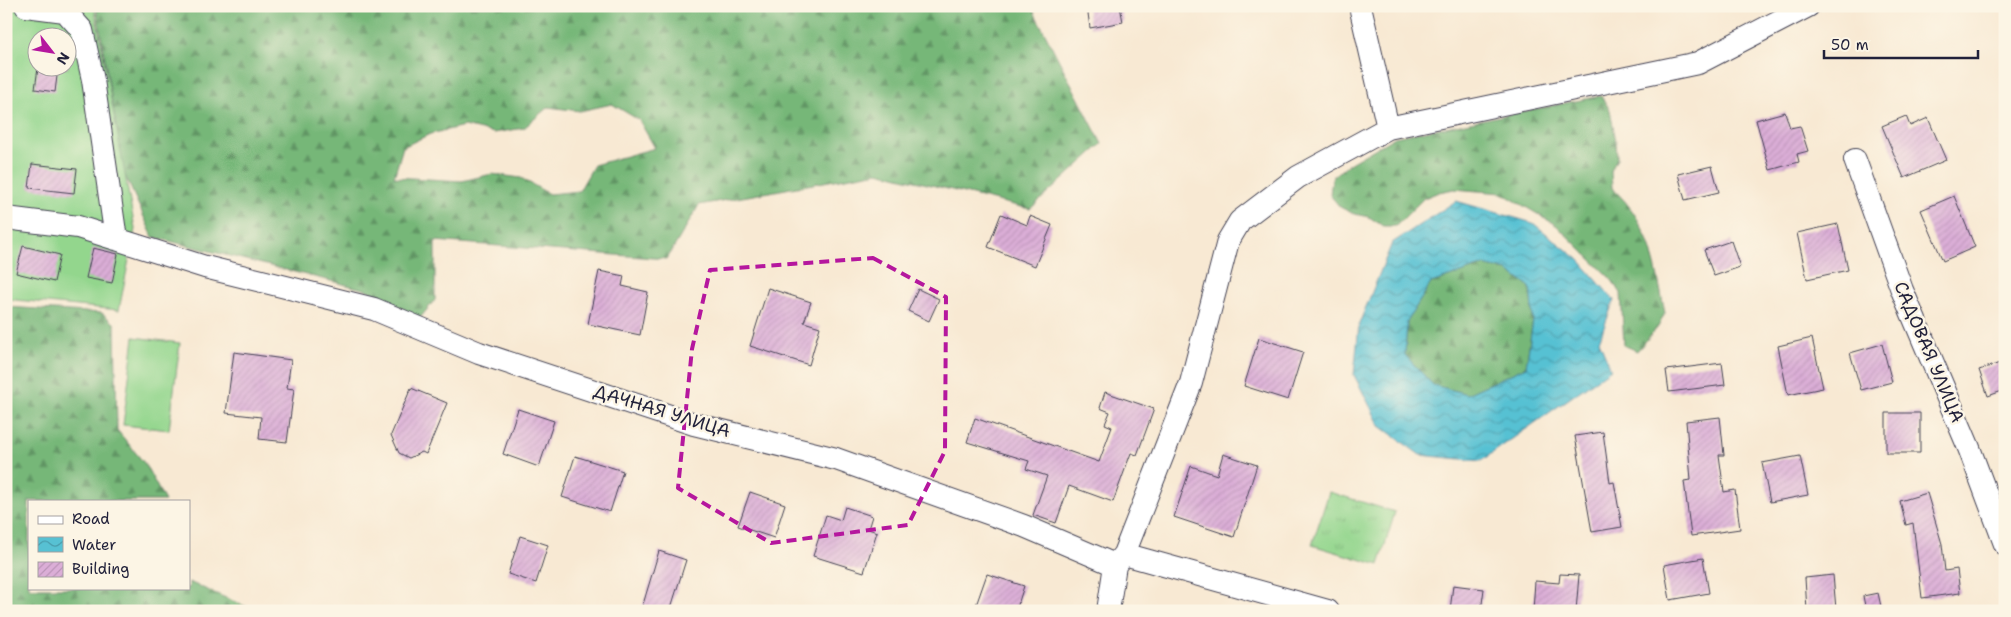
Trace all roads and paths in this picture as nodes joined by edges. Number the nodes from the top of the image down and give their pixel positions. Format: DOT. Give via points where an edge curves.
graph roads {
  1 [pos="26,6"];
  2 [pos="1360,6"];
  3 [pos="1808,6"];
  4 [pos="1388,128"];
  5 [pos="1855,160"];
  6 [pos="6,218"];
  7 [pos="116,239"];
  8 [pos="2005,544"];
  9 [pos="1119,560"];
  10 [pos="1108,611"];
  11 [pos="1328,611"];
  1 -- 7 [label="street" via="65,11 82,30"];
  2 -- 4 [label="street"];
  3 -- 4 [label="street" via="1698,63"];
  4 -- 9 [label="street" via="1298,177 1240,221 1228,241 1191,383"];
  5 -- 8 [label="street, САДОВАЯ УЛИЦА" via="1902,290 1969,448"];
  6 -- 7 [label="street, ДАЧНАЯ УЛИЦА" via="78,227"];
  7 -- 9 [label="street, ДАЧНАЯ УЛИЦА" via="205,266 374,309 478,353 694,424 836,458"];
  9 -- 10 [label="street"];
  9 -- 11 [label="street, ДАЧНАЯ УЛИЦА"];
}
